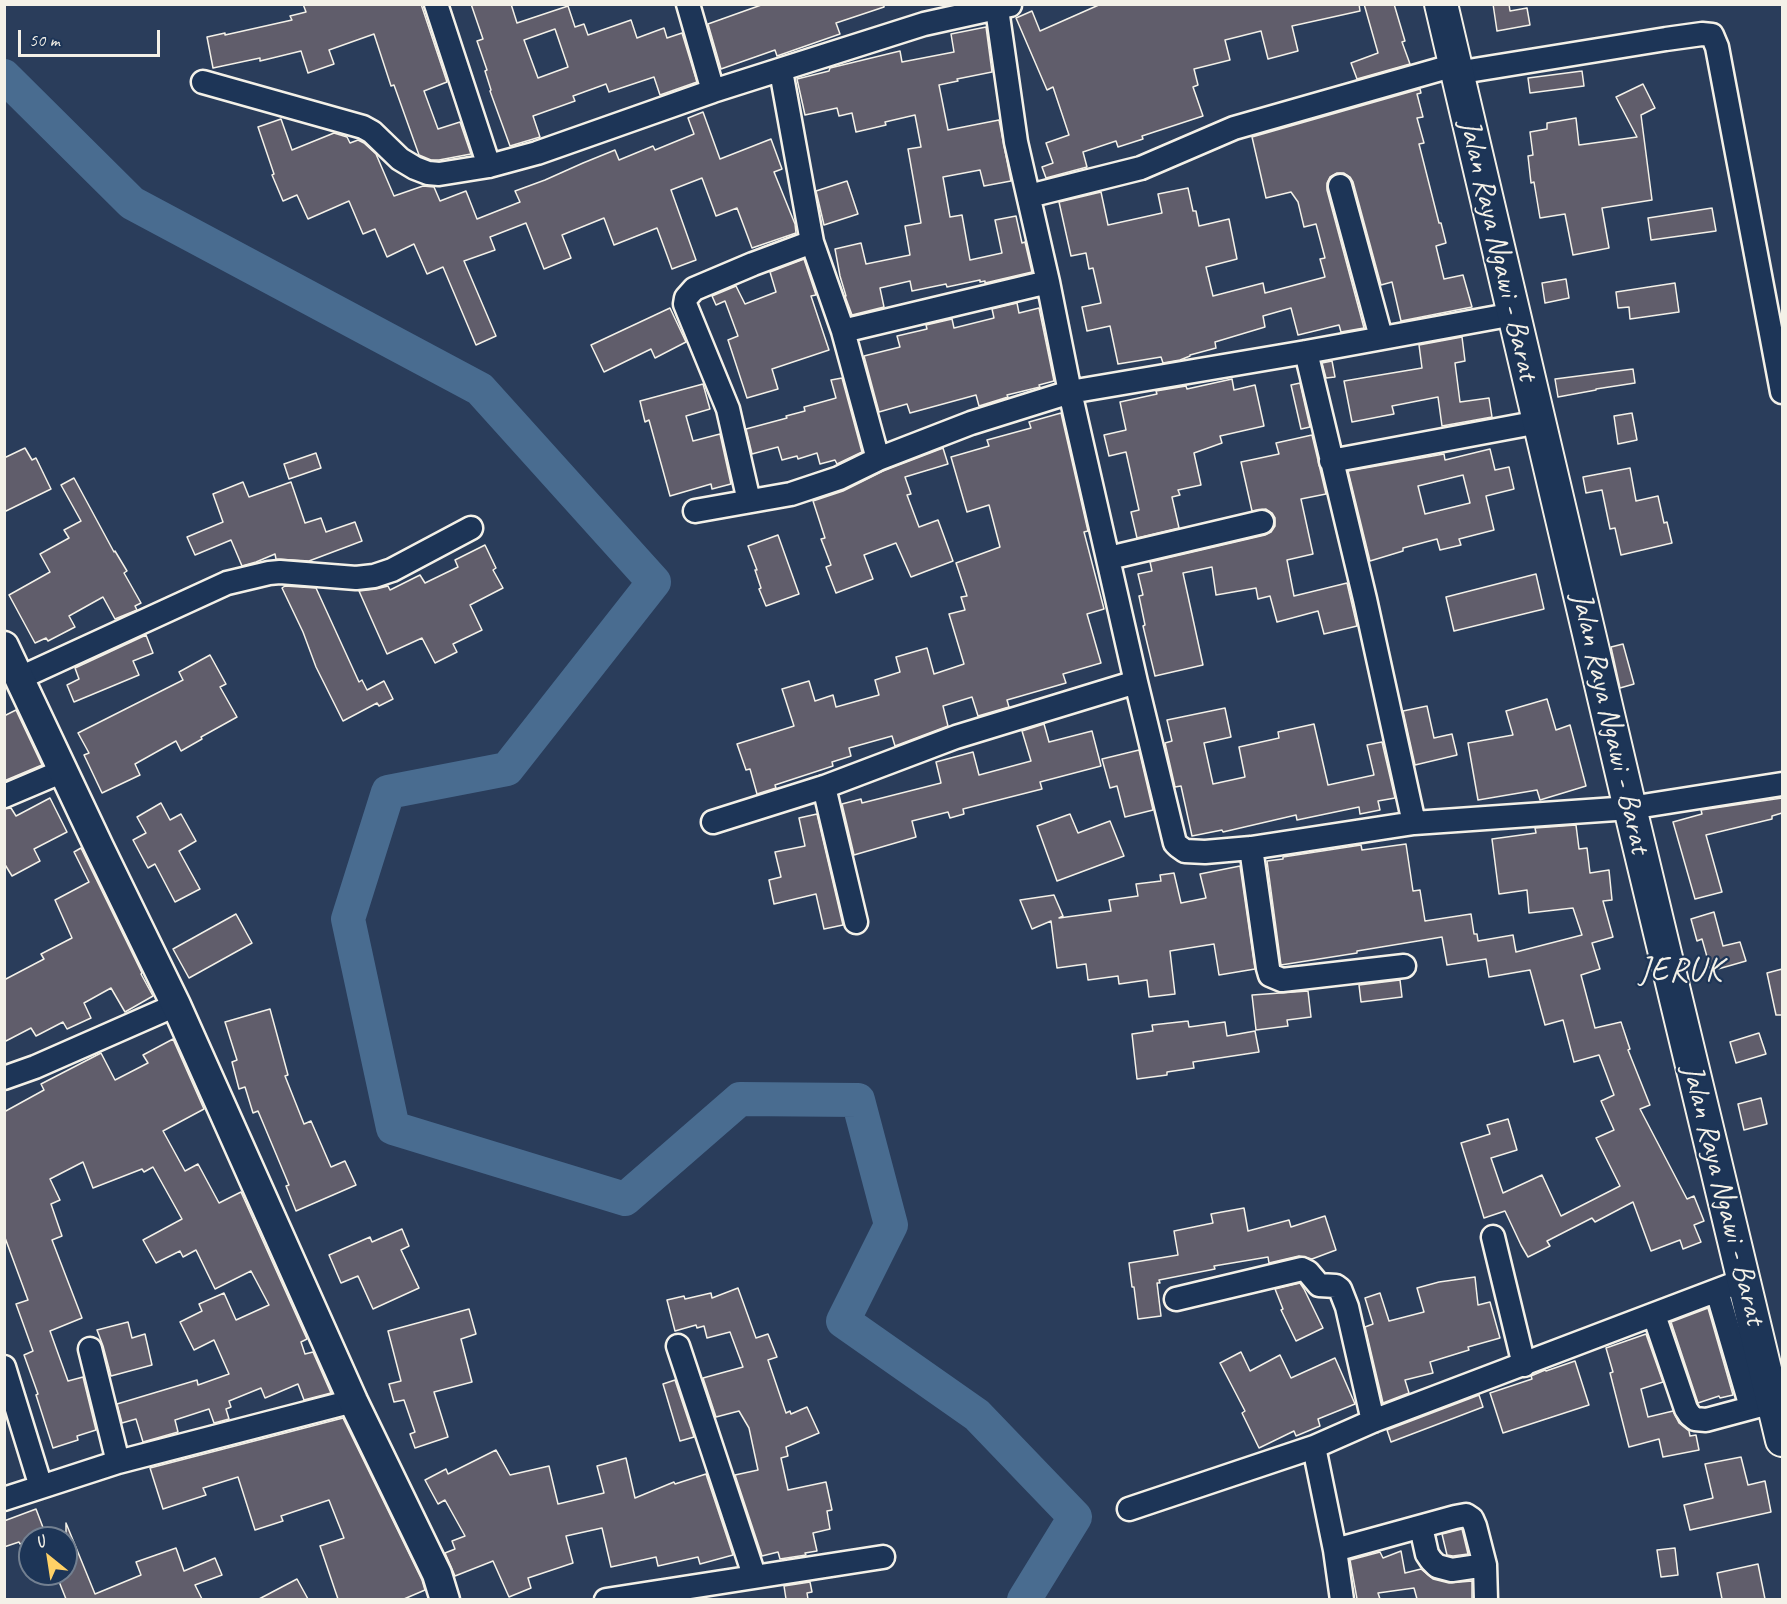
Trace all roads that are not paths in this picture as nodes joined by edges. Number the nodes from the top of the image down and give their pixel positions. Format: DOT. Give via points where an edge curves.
graph roads {
  1 [pos="435,4"];
  2 [pos="688,4"];
  3 [pos="1441,4"];
  4 [pos="1004,7"];
  5 [pos="923,14"];
  6 [pos="1455,69"];
  7 [pos="781,71"];
  8 [pos="203,82"];
  9 [pos="713,91"];
  10 [pos="489,166"];
  11 [pos="1340,186"];
  12 [pos="1029,196"];
  13 [pos="812,242"];
  14 [pos="1048,282"];
  15 [pos="1514,314"];
  16 [pos="843,331"];
  17 [pos="1380,337"];
  18 [pos="1306,352"];
  19 [pos="1071,392"];
  20 [pos="1782,392"];
  21 [pos="1539,422"];
  22 [pos="878,459"];
  23 [pos="1331,461"];
  24 [pos="749,501"];
  25 [pos="695,511"];
  26 [pos="1262,522"];
  27 [pos="471,528"];
  28 [pos="1109,558"];
  29 [pos="4,646"];
  30 [pos="20,678"];
  31 [pos="1136,682"];
  32 [pos="63,771"];
  33 [pos="1782,783"];
  34 [pos="824,787"];
  35 [pos="4,796"];
  36 [pos="1630,808"];
  37 [pos="713,822"];
  38 [pos="1414,823"];
  39 [pos="1251,848"];
  40 [pos="856,922"];
  41 [pos="1404,966"];
  42 [pos="176,1005"];
  43 [pos="4,1078"];
  44 [pos="1493,1237"];
  45 [pos="1730,1285"];
  46 [pos="1176,1299"];
  47 [pos="1654,1315"];
  48 [pos="678,1346"];
  49 [pos="90,1349"];
  50 [pos="1524,1365"];
  51 [pos="4,1367"];
  52 [pos="353,1401"];
  53 [pos="1762,1404"];
  54 [pos="1373,1421"];
  55 [pos="1782,1440"];
  56 [pos="1314,1447"];
  57 [pos="118,1462"];
  58 [pos="41,1487"];
  59 [pos="4,1499"];
  60 [pos="1129,1509"];
  61 [pos="1421,1527"];
  62 [pos="1335,1550"];
  63 [pos="883,1557"];
  64 [pos="1485,1564"];
  65 [pos="754,1575"];
  66 [pos="445,1599"];
  67 [pos="606,1599"];
  68 [pos="1342,1599"];
  69 [pos="1486,1599"];
  1 -- 10 [label="street"];
  2 -- 9 [label="street"];
  3 -- 6 [label="main road, Jalan Raya Ngawi - Barat"];
  4 -- 5 [label="street"];
  4 -- 12 [label="street" via="1016,142"];
  5 -- 7 [label="street"];
  6 -- 12 [label="street" via="1234,128 1141,168"];
  6 -- 15 [label="main road, Jalan Raya Ngawi - Barat"];
  6 -- 20 [label="street" via="1712,34"];
  7 -- 9 [label="street"];
  7 -- 13 [label="street"];
  8 -- 10 [label="street" via="363,127 400,159 428,173"];
  9 -- 10 [label="street"];
  11 -- 17 [label="street"];
  12 -- 14 [label="street"];
  13 -- 16 [label="street"];
  13 -- 24 [label="street" via="694,290 686,298 685,304 728,409"];
  14 -- 16 [label="street"];
  14 -- 19 [label="street"];
  15 -- 17 [label="street"];
  15 -- 21 [label="main road, Jalan Raya Ngawi - Barat"];
  16 -- 22 [label="street"];
  17 -- 18 [label="street"];
  18 -- 19 [label="street"];
  18 -- 23 [label="street"];
  19 -- 22 [label="street" via="971,423"];
  19 -- 28 [label="street"];
  21 -- 23 [label="street"];
  21 -- 36 [label="main road, Jalan Raya Ngawi - Barat"];
  22 -- 24 [label="street" via="839,478 791,494"];
  23 -- 38 [label="street"];
  24 -- 25 [label="street"];
  26 -- 28 [label="street"];
  27 -- 30 [label="street" via="374,576 280,572 227,583"];
  28 -- 31 [label="street"];
  29 -- 30 [label="street"];
  30 -- 32 [label="street"];
  31 -- 34 [label="street" via="956,737"];
  31 -- 39 [label="street" via="1175,843 1185,850 1204,852"];
  32 -- 35 [label="street"];
  32 -- 42 [label="street"];
  33 -- 36 [label="street"];
  34 -- 37 [label="street"];
  34 -- 40 [label="street"];
  36 -- 38 [label="street"];
  36 -- 45 [label="main road, Jalan Raya Ngawi - Barat"];
  38 -- 39 [label="street"];
  39 -- 41 [label="street" via="1270,975 1282,980"];
  42 -- 43 [label="street"];
  42 -- 52 [label="street"];
  44 -- 50 [label="street"];
  45 -- 47 [label="street"];
  45 -- 53 [label="main road, Jalan Raya Ngawi - Barat"];
  46 -- 54 [label="street" via="1302,1269 1319,1286 1341,1289"];
  47 -- 50 [label="street"];
  47 -- 53 [label="street" via="1690,1415 1706,1420"];
  48 -- 65 [label="street"];
  49 -- 57 [label="street"];
  50 -- 54 [label="street"];
  51 -- 58 [label="street"];
  52 -- 57 [label="street"];
  52 -- 66 [label="street" via="437,1574"];
  53 -- 55 [label="main road, Jalan Raya Ngawi - Barat"];
  54 -- 56 [label="street"];
  56 -- 60 [label="street"];
  56 -- 62 [label="street"];
  57 -- 58 [label="street"];
  58 -- 59 [label="street"];
  61 -- 62 [label="street"];
  61 -- 64 [label="street" via="1427,1554 1437,1566 1452,1570"];
  61 -- 64 [label="street" via="1466,1515 1476,1526"];
  62 -- 68 [label="street"];
  63 -- 65 [label="street"];
  64 -- 69 [label="street"];
  65 -- 67 [label="street"];
}
